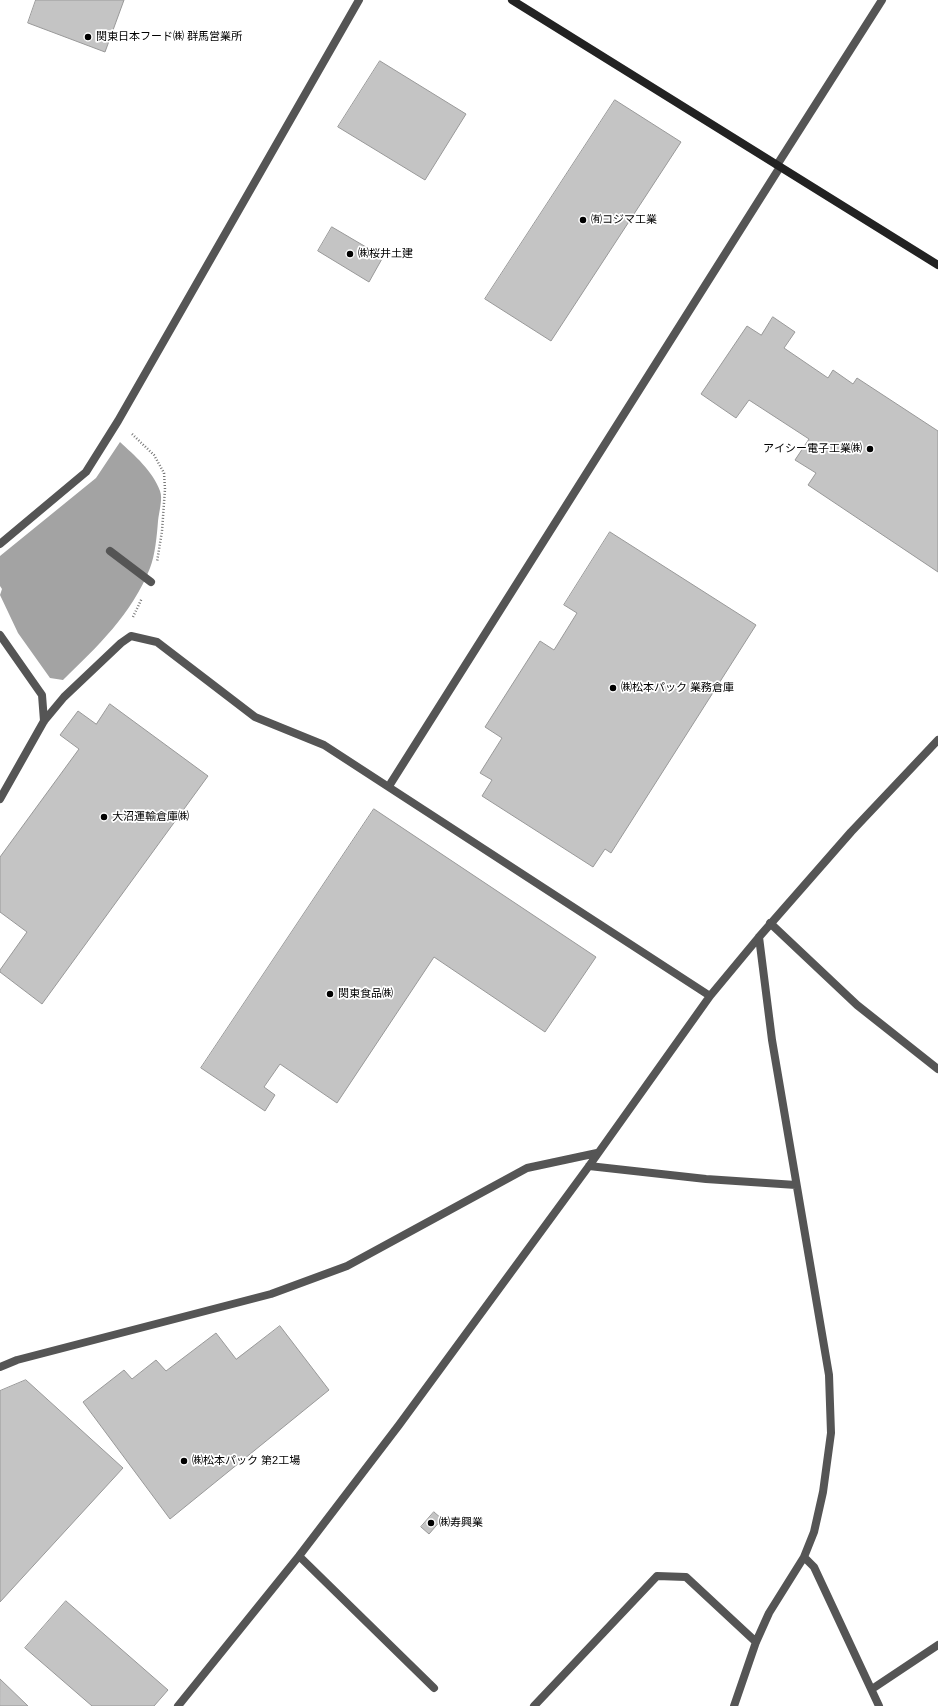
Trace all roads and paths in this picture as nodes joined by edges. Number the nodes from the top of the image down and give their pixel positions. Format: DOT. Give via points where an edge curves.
graph roads {
  1 [pos="359,0"];
  2 [pos="512,0"];
  3 [pos="882,0"];
  4 [pos="778,166"];
  5 [pos="938,266"];
  6 [pos="118,421"];
  7 [pos="0,544"];
  8 [pos="110,551"];
  9 [pos="151,582"];
  10 [pos="0,635"];
  11 [pos="131,636"];
  12 [pos="44,721"];
  13 [pos="938,740"];
  14 [pos="389,786"];
  15 [pos="0,799"];
  16 [pos="770,923"];
  17 [pos="759,936"];
  18 [pos="710,996"];
  19 [pos="938,1069"];
  20 [pos="597,1153"];
  21 [pos="589,1166"];
  22 [pos="796,1185"];
  23 [pos="0,1367"];
  24 [pos="299,1556"];
  25 [pos="804,1557"];
  26 [pos="756,1642"];
  27 [pos="938,1645"];
  28 [pos="434,1688"];
  29 [pos="872,1689"];
  30 [pos="178,1706"];
  31 [pos="534,1706"];
  32 [pos="734,1706"];
  33 [pos="879,1706"];
  1 -- 6 [label="street"];
  2 -- 4 [label="street"];
  3 -- 4 [label="street"];
  4 -- 5 [label="street"];
  4 -- 14 [label="street"];
  6 -- 7 [label="street" via="86,472"];
  6 -- 9 [label="path" via="154,455 164,473 162,530"];
  8 -- 9 [label="street"];
  9 -- 11 [label="path" via="132,620"];
  10 -- 12 [label="street" via="42,695"];
  11 -- 12 [label="street" via="121,642 64,697"];
  11 -- 14 [label="street" via="157,642 255,717 324,745"];
  12 -- 15 [label="street"];
  13 -- 16 [label="street"];
  14 -- 18 [label="street"];
  16 -- 17 [label="street"];
  16 -- 19 [label="street" via="858,1005"];
  17 -- 18 [label="street"];
  17 -- 22 [label="street" via="772,1040"];
  18 -- 20 [label="street"];
  20 -- 21 [label="street"];
  20 -- 23 [label="street" via="527,1168 347,1266 278,1292 17,1360"];
  21 -- 22 [label="street" via="706,1179"];
  21 -- 24 [label="street" via="399,1425"];
  22 -- 25 [label="street" via="829,1375 831,1403 831,1432 823,1492 814,1532"];
  24 -- 28 [label="street"];
  24 -- 30 [label="street"];
  25 -- 26 [label="street" via="768,1613"];
  25 -- 29 [label="street" via="814,1567"];
  26 -- 31 [label="street" via="686,1577 657,1576"];
  26 -- 32 [label="street"];
  27 -- 29 [label="street"];
  29 -- 33 [label="street"];
}
